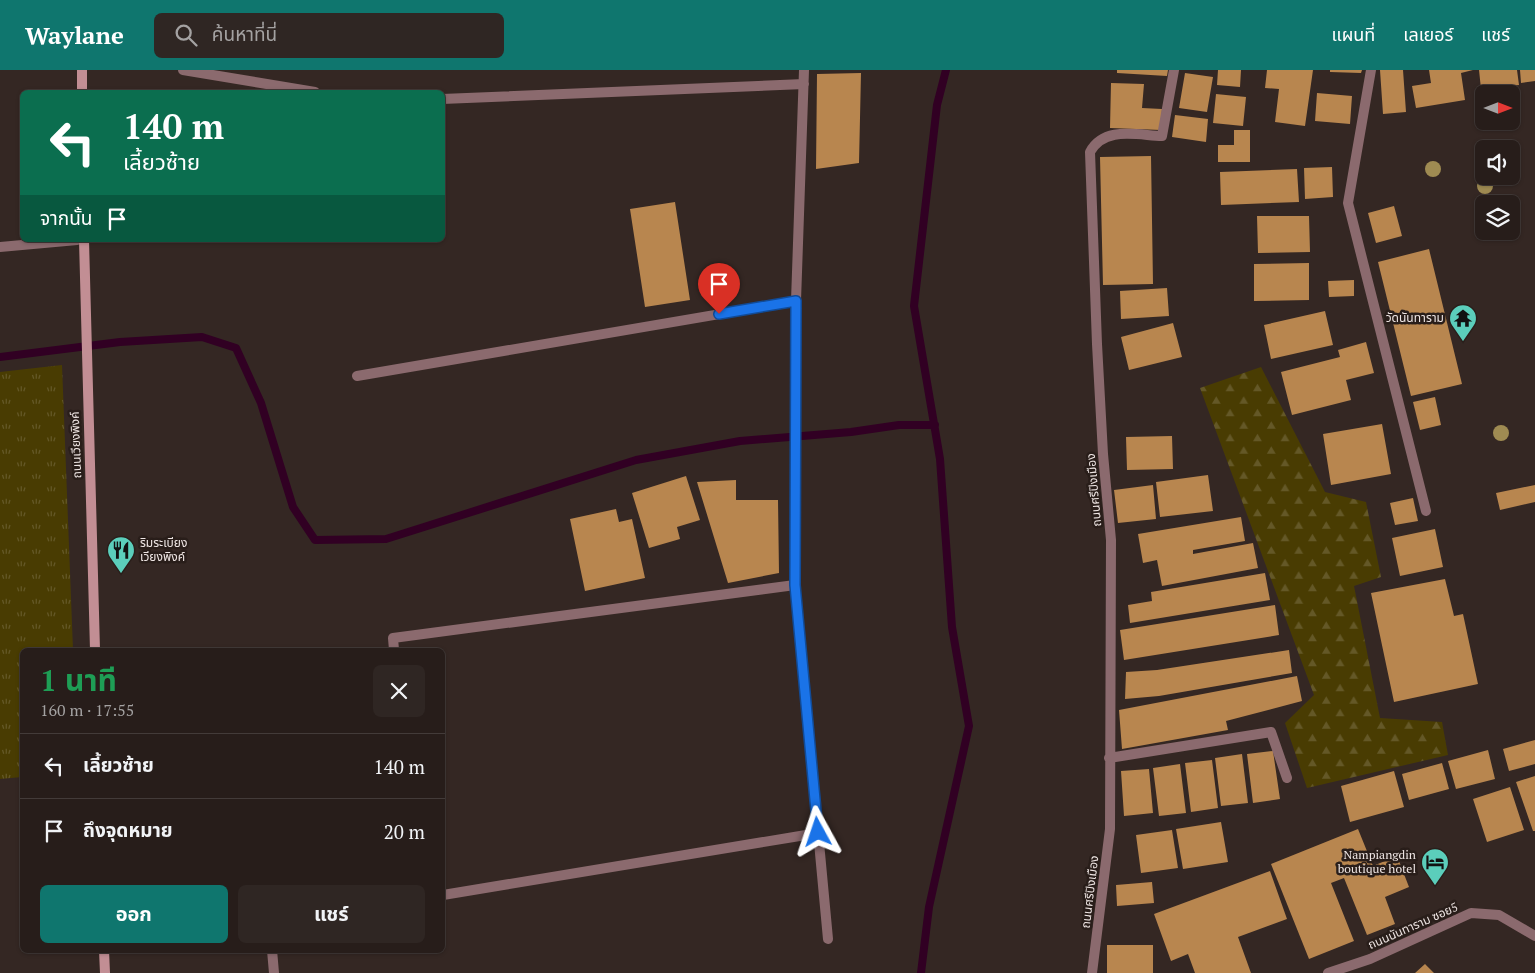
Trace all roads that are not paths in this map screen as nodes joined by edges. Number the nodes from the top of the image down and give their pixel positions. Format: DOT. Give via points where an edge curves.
graph roads {
  1 [pos="82,70"];
  2 [pos="183,70"];
  3 [pos="804,70"];
  4 [pos="1174,70"];
  5 [pos="1370,70"];
  6 [pos="804,84"];
  7 [pos="82,90"];
  8 [pos="303,90"];
  9 [pos="445,99"];
  10 [pos="55,242"];
  11 [pos="84,242"];
  12 [pos="0,247"];
  13 [pos="796,301"];
  14 [pos="357,376"];
  15 [pos="1426,511"];
  16 [pos="795,585"];
  17 [pos="95,648"];
  18 [pos="394,648"];
  19 [pos="1109,758"];
  20 [pos="1287,778"];
  21 [pos="818,832"];
  22 [pos="445,895"];
  23 [pos="1535,936"];
  24 [pos="828,939"];
  25 [pos="104,953"];
  26 [pos="272,953"];
  27 [pos="105,973"];
  28 [pos="274,973"];
  29 [pos="1092,973"];
  30 [pos="1328,973"];
  1 -- 7 [label="street"];
  2 -- 8 [label="street"];
  3 -- 6 [label="street"];
  4 -- 19 [label="street, ถนนศรีปิงเมือง" via="1162,136 1108,134 1097,140 1090,152 1102,445 1111,540"];
  5 -- 15 [label="street" via="1348,203"];
  6 -- 9 [label="street"];
  6 -- 13 [label="street"];
  10 -- 12 [label="street"];
  11 -- 17 [label="street, ถนนเวียงพิงค์"];
  13 -- 14 [label="street"];
  13 -- 16 [label="street"];
  16 -- 18 [label="street" via="392,638"];
  16 -- 21 [label="street"];
  19 -- 20 [label="street" via="1271,732"];
  19 -- 29 [label="street, ถนนศรีปิงเมือง" via="1110,829"];
  21 -- 22 [label="street"];
  21 -- 24 [label="street"];
  23 -- 30 [label="street, ถนนนันทาราม ซอย5" via="1498,915 1472,913 1370,959"];
  25 -- 27 [label="street"];
  26 -- 28 [label="street"];
}
